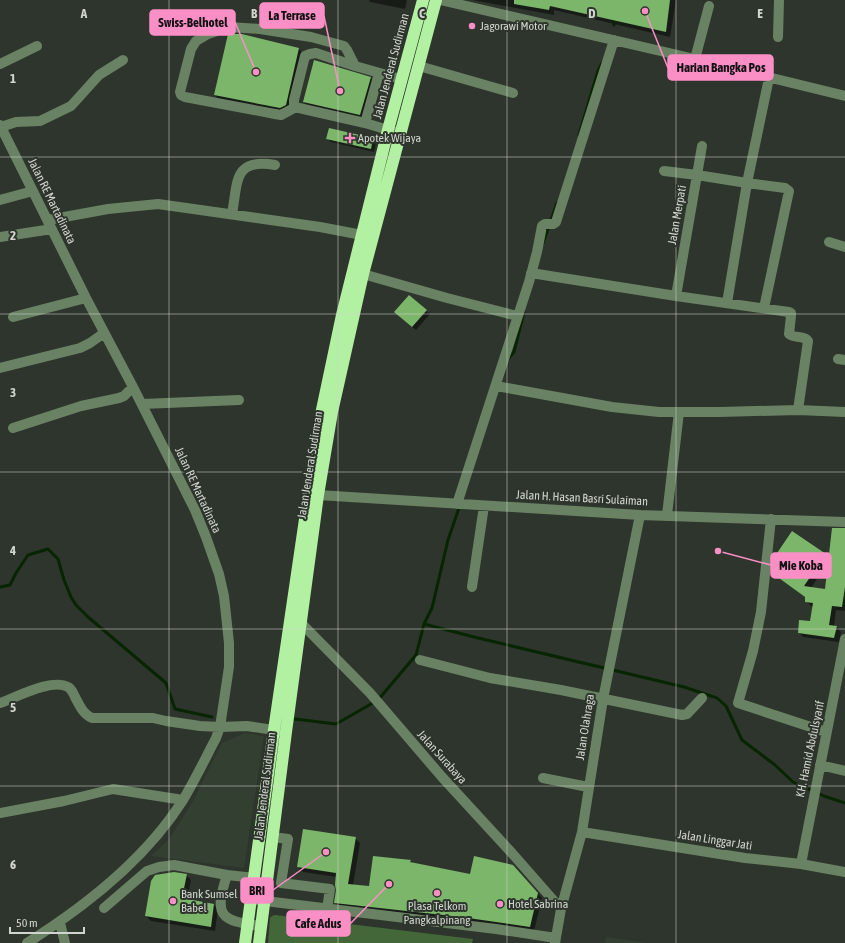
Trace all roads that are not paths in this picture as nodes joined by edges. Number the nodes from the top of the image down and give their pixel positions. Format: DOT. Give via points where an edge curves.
graph roads {
  1 [pos="423,0"];
  2 [pos="436,0"];
  3 [pos="440,0"];
  4 [pos="779,0"];
  5 [pos="708,6"];
  6 [pos="778,37"];
  7 [pos="614,40"];
  8 [pos="37,46"];
  9 [pos="696,59"];
  10 [pos="122,60"];
  11 [pos="0,64"];
  12 [pos="355,66"];
  13 [pos="419,66"];
  14 [pos="379,73"];
  15 [pos="768,78"];
  16 [pos="401,79"];
  17 [pos="513,93"];
  18 [pos="845,96"];
  19 [pos="294,108"];
  20 [pos="365,123"];
  21 [pos="1,126"];
  22 [pos="388,130"];
  23 [pos="401,134"];
  24 [pos="702,146"];
  25 [pos="275,165"];
  26 [pos="664,171"];
  27 [pos="698,175"];
  28 [pos="747,182"];
  29 [pos="33,191"];
  30 [pos="0,200"];
  31 [pos="232,214"];
  32 [pos="50,225"];
  33 [pos="362,235"];
  34 [pos="0,237"];
  35 [pos="829,242"];
  36 [pos="845,247"];
  37 [pos="363,274"];
  38 [pos="535,274"];
  39 [pos="676,296"];
  40 [pos="86,298"];
  41 [pos="727,303"];
  42 [pos="764,308"];
  43 [pos="13,316"];
  44 [pos="517,316"];
  45 [pos="104,332"];
  46 [pos="0,368"];
  47 [pos="499,386"];
  48 [pos="133,387"];
  49 [pos="239,400"];
  50 [pos="142,404"];
  51 [pos="798,410"];
  52 [pos="679,412"];
  53 [pos="845,412"];
  54 [pos="13,428"];
  55 [pos="318,495"];
  56 [pos="460,504"];
  57 [pos="484,506"];
  58 [pos="640,515"];
  59 [pos="668,515"];
  60 [pos="771,519"];
  61 [pos="845,522"];
  62 [pos="472,587"];
  63 [pos="301,623"];
  64 [pos="845,639"];
  65 [pos="420,660"];
  66 [pos="843,666"];
  67 [pos="702,698"];
  68 [pos="603,699"];
  69 [pos="0,703"];
  70 [pos="220,727"];
  71 [pos="280,731"];
  72 [pos="826,732"];
  73 [pos="820,765"];
  74 [pos="845,771"];
  75 [pos="543,778"];
  76 [pos="588,787"];
  77 [pos="183,800"];
  78 [pos="0,813"];
  79 [pos="582,832"];
  80 [pos="272,837"];
  81 [pos="131,863"];
  82 [pos="800,864"];
  83 [pos="845,872"];
  84 [pos="144,874"];
  85 [pos="227,875"];
  86 [pos="254,878"];
  87 [pos="252,900"];
  88 [pos="264,901"];
  89 [pos="104,908"];
  90 [pos="561,909"];
  91 [pos="327,910"];
  92 [pos="60,923"];
  93 [pos="248,924"];
  94 [pos="261,926"];
  95 [pos="556,941"];
  96 [pos="27,943"];
  97 [pos="65,943"];
  98 [pos="245,943"];
  99 [pos="259,943"];
  1 -- 16 [label="highway, Jalan Jenderal Sudirman"];
  2 -- 13 [label="highway, Jalan Jenderal Sudirman"];
  3 -- 7 [label="street"];
  4 -- 6 [label="street"];
  5 -- 9 [label="street"];
  7 -- 9 [label="street"];
  7 -- 38 [label="street" via="556,222 542,225"];
  8 -- 11 [label="street"];
  9 -- 15 [label="street"];
  10 -- 21 [label="street" via="99,75 71,106 40,121 16,122"];
  12 -- 14 [label="street"];
  12 -- 19 [label="street" via="316,53 306,56"];
  12 -- 19 [label="street" via="344,46 311,37 229,27 196,41 191,50 181,95 281,114"];
  13 -- 17 [label="street"];
  13 -- 23 [label="highway, Jalan Jenderal Sudirman"];
  14 -- 16 [label="street"];
  14 -- 20 [label="street"];
  15 -- 18 [label="street"];
  15 -- 28 [label="street"];
  16 -- 22 [label="highway, Jalan Jenderal Sudirman"];
  19 -- 20 [label="street"];
  20 -- 22 [label="street"];
  21 -- 29 [label="street, Jalan RE Martadinata"];
  22 -- 23 [label="street"];
  22 -- 33 [label="highway, Jalan Jenderal Sudirman"];
  23 -- 37 [label="highway, Jalan Jenderal Sudirman"];
  24 -- 27 [label="street"];
  25 -- 31 [label="street" via="254,164 242,170"];
  26 -- 27 [label="street"];
  27 -- 28 [label="street, Jalan Merpati"];
  27 -- 39 [label="street, Jalan Merpati"];
  28 -- 41 [label="street"];
  28 -- 42 [label="street, Jalan Merpati" via="786,188 789,191"];
  29 -- 30 [label="street"];
  29 -- 32 [label="street, Jalan RE Martadinata"];
  31 -- 32 [label="street" via="152,204 108,209"];
  31 -- 33 [label="street"];
  32 -- 34 [label="street"];
  32 -- 40 [label="street, Jalan RE Martadinata"];
  33 -- 71 [label="highway, Jalan Jenderal Sudirman" via="319,424"];
  35 -- 36 [label="street"];
  37 -- 44 [label="street"];
  37 -- 55 [label="highway, Jalan Jenderal Sudirman" via="332,412"];
  38 -- 39 [label="street"];
  38 -- 44 [label="street"];
  39 -- 41 [label="street"];
  40 -- 43 [label="street"];
  40 -- 45 [label="street, Jalan RE Martadinata"];
  41 -- 42 [label="street"];
  42 -- 51 [label="street" via="790,312 789,334 806,338 808,341"];
  44 -- 47 [label="street"];
  45 -- 46 [label="street" via="80,348"];
  45 -- 48 [label="street, Jalan RE Martadinata"];
  47 -- 52 [label="street" via="612,407"];
  47 -- 56 [label="street"];
  48 -- 50 [label="street, Jalan RE Martadinata"];
  48 -- 54 [label="street" via="118,398 85,405"];
  49 -- 50 [label="street"];
  50 -- 70 [label="street, Jalan RE Martadinata" via="195,510 219,574 229,643 229,667"];
  51 -- 52 [label="street"];
  51 -- 53 [label="street"];
  52 -- 59 [label="street"];
  55 -- 56 [label="street, Jalan H. Hasan Basri Sulaiman"];
  55 -- 63 [label="highway, Jalan Jenderal Sudirman"];
  56 -- 57 [label="street, Jalan H. Hasan Basri Sulaiman"];
  57 -- 58 [label="street, Jalan H. Hasan Basri Sulaiman"];
  57 -- 62 [label="street"];
  58 -- 59 [label="street, Jalan H. Hasan Basri Sulaiman"];
  58 -- 68 [label="street, Jalan Olahraga"];
  59 -- 60 [label="street, Jalan H. Hasan Basri Sulaiman"];
  60 -- 61 [label="street, Jalan H. Hasan Basri Sulaiman"];
  60 -- 72 [label="street" via="761,612 738,703"];
  63 -- 71 [label="highway, Jalan Jenderal Sudirman"];
  63 -- 90 [label="street, Jalan Surabaya" via="370,693"];
  64 -- 66 [label="street, KH. Hamid Abdulsyarif"];
  65 -- 68 [label="street" via="483,676"];
  66 -- 72 [label="street, KH. Hamid Abdulsyarif"];
  67 -- 68 [label="street" via="686,715"];
  68 -- 76 [label="street, Jalan Olahraga"];
  69 -- 70 [label="street" via="54,684 68,686 84,712 92,718 154,718"];
  70 -- 71 [label="street" via="247,726"];
  70 -- 77 [label="street, Jalan RE Martadinata"];
  71 -- 80 [label="highway, Jalan Jenderal Sudirman"];
  71 -- 86 [label="highway, Jalan Jenderal Sudirman"];
  72 -- 73 [label="street, KH. Hamid Abdulsyarif"];
  73 -- 74 [label="street"];
  73 -- 82 [label="street, KH. Hamid Abdulsyarif"];
  75 -- 76 [label="street"];
  76 -- 79 [label="street, Jalan Olahraga"];
  77 -- 78 [label="street" via="113,789"];
  77 -- 81 [label="street, Jalan RE Martadinata" via="149,846"];
  79 -- 82 [label="street, Jalan Linggar Jati" via="745,858"];
  79 -- 90 [label="street, Jalan Olahraga"];
  80 -- 88 [label="highway, Jalan Jenderal Sudirman"];
  80 -- 91 [label="street" via="288,839 281,883 330,889"];
  81 -- 84 [label="street"];
  81 -- 92 [label="street, Jalan RE Martadinata"];
  82 -- 83 [label="street, Jalan Linggar Jati"];
  84 -- 85 [label="street" via="159,867 174,865"];
  84 -- 89 [label="street"];
  85 -- 86 [label="street"];
  85 -- 93 [label="street" via="223,888 222,912 229,920"];
  86 -- 87 [label="highway, Jalan Jenderal Sudirman"];
  87 -- 88 [label="street"];
  87 -- 93 [label="highway, Jalan Jenderal Sudirman"];
  88 -- 91 [label="street"];
  88 -- 94 [label="highway, Jalan Jenderal Sudirman"];
  90 -- 95 [label="street, Jalan Olahraga"];
  91 -- 95 [label="street" via="496,929"];
  92 -- 96 [label="street, Jalan RE Martadinata"];
  92 -- 97 [label="street"];
  93 -- 94 [label="street"];
  93 -- 98 [label="highway, Jalan Jenderal Sudirman"];
  94 -- 99 [label="highway, Jalan Jenderal Sudirman"];
}
